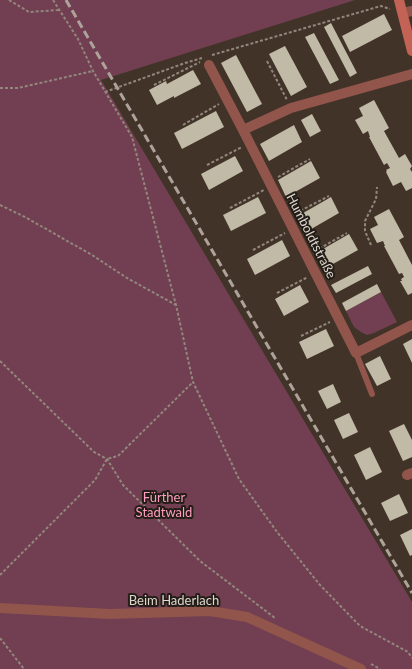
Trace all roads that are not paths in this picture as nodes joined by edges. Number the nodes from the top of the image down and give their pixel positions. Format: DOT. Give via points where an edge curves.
graph roads {
  1 [pos="400,0"];
  2 [pos="408,12"];
  3 [pos="412,50"];
  4 [pos="205,64"];
  5 [pos="412,74"];
  6 [pos="244,130"];
  7 [pos="412,325"];
  8 [pos="356,353"];
  9 [pos="372,394"];
  10 [pos="0,608"];
  11 [pos="364,666"];
  1 -- 2 [label="street"];
  2 -- 3 [label="street"];
  4 -- 6 [label="street, Humboldtstraße"];
  5 -- 6 [label="street" via="291,108"];
  6 -- 8 [label="street, Humboldtstraße"];
  7 -- 8 [label="street"];
  8 -- 9 [label="lane, Humboldtstraße"];
  10 -- 11 [label="street, Beim Haderlach" via="110,614 210,611 247,617"];
}
